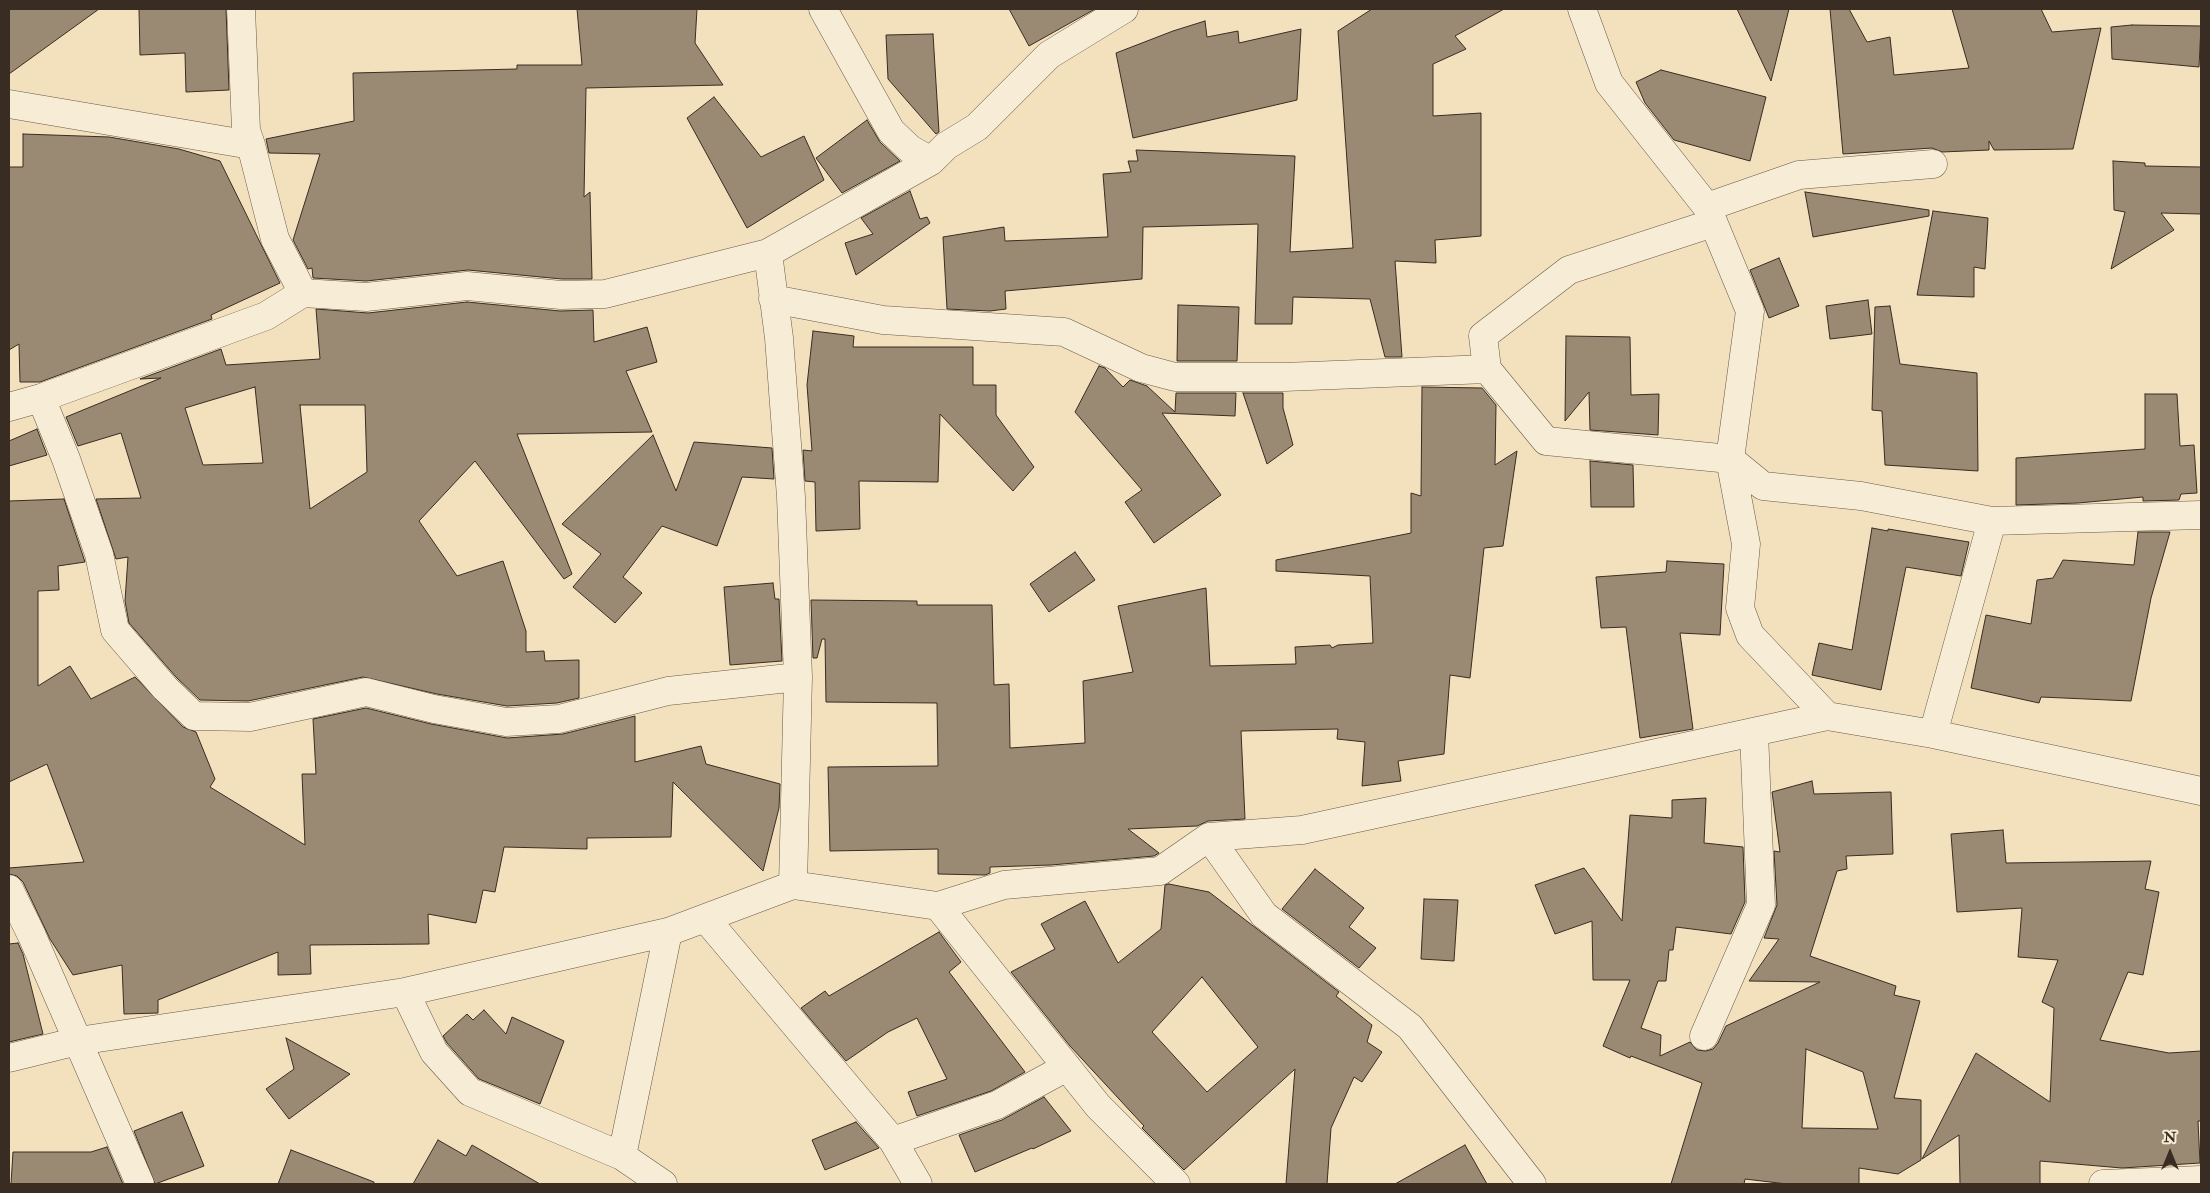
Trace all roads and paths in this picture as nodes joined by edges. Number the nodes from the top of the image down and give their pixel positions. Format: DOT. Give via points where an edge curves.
graph roads {
  1 [pos="242,9"];
  2 [pos="823,9"];
  3 [pos="1124,9"];
  4 [pos="1582,9"];
  5 [pos="9,104"];
  6 [pos="252,145"];
  7 [pos="931,161"];
  8 [pos="1933,164"];
  9 [pos="1710,215"];
  10 [pos="768,253"];
  11 [pos="303,293"];
  12 [pos="773,299"];
  13 [pos="1487,370"];
  14 [pos="41,398"];
  15 [pos="9,407"];
  16 [pos="1730,459"];
  17 [pos="2201,515"];
  18 [pos="1992,521"];
  19 [pos="798,677"];
  20 [pos="1827,716"];
  21 [pos="1754,732"];
  22 [pos="1933,734"];
  23 [pos="2201,791"];
  24 [pos="1209,837"];
  25 [pos="793,886"];
  26 [pos="9,889"];
  27 [pos="938,906"];
  28 [pos="706,919"];
  29 [pos="668,932"];
  30 [pos="405,992"];
  31 [pos="1704,1036"];
  32 [pos="78,1041"];
  33 [pos="9,1058"];
  34 [pos="1067,1067"];
  35 [pos="893,1141"];
  36 [pos="622,1156"];
  37 [pos="2201,1180"];
  38 [pos="140,1184"];
  39 [pos="663,1184"];
  40 [pos="918,1184"];
  41 [pos="1176,1184"];
  42 [pos="1532,1184"];
  43 [pos="2103,1184"];
  1 -- 6 [label="street" via="246,130"];
  2 -- 7 [label="street" via="891,131"];
  3 -- 7 [label="street" via="1049,55 977,128 946,146"];
  4 -- 9 [label="street" via="1608,83"];
  5 -- 6 [label="street"];
  6 -- 11 [label="street" via="275,239"];
  7 -- 10 [label="street"];
  8 -- 9 [label="street" via="1799,175"];
  9 -- 13 [label="street" via="1569,270 1483,336"];
  9 -- 16 [label="street" via="1750,311"];
  10 -- 11 [label="street" via="605,294 561,295 467,286 366,297"];
  10 -- 12 [label="street"];
  11 -- 14 [label="street" via="266,316"];
  12 -- 13 [label="street" via="882,320 1064,332 1141,368 1175,377"];
  12 -- 19 [label="street" via="791,496"];
  13 -- 16 [label="street" via="1546,441"];
  14 -- 15 [label="street"];
  14 -- 19 [label="street" via="99,554 115,630 194,716 250,717 366,692 506,722 550,719 668,691"];
  16 -- 18 [label="street" via="1763,486 1861,496"];
  16 -- 20 [label="street" via="1746,544 1740,608 1750,635"];
  17 -- 18 [label="street"];
  18 -- 22 [label="street"];
  19 -- 25 [label="street"];
  20 -- 21 [label="street"];
  20 -- 22 [label="street"];
  21 -- 24 [label="street" via="1302,830"];
  21 -- 31 [label="street" via="1761,905"];
  22 -- 23 [label="street"];
  24 -- 27 [label="street" via="1160,871 1004,885"];
  24 -- 42 [label="street" via="1264,916 1410,1027"];
  25 -- 27 [label="street"];
  25 -- 28 [label="street"];
  26 -- 32 [label="street"];
  27 -- 34 [label="street"];
  28 -- 29 [label="street"];
  28 -- 35 [label="street"];
  29 -- 30 [label="street"];
  29 -- 36 [label="street"];
  30 -- 32 [label="street"];
  30 -- 36 [label="street" via="434,1052 470,1092"];
  32 -- 33 [label="street"];
  32 -- 38 [label="street"];
  34 -- 35 [label="street" via="997,1104"];
  34 -- 41 [label="street" via="1098,1106"];
  35 -- 40 [label="street"];
  36 -- 39 [label="street"];
  37 -- 43 [label="street"];
}
